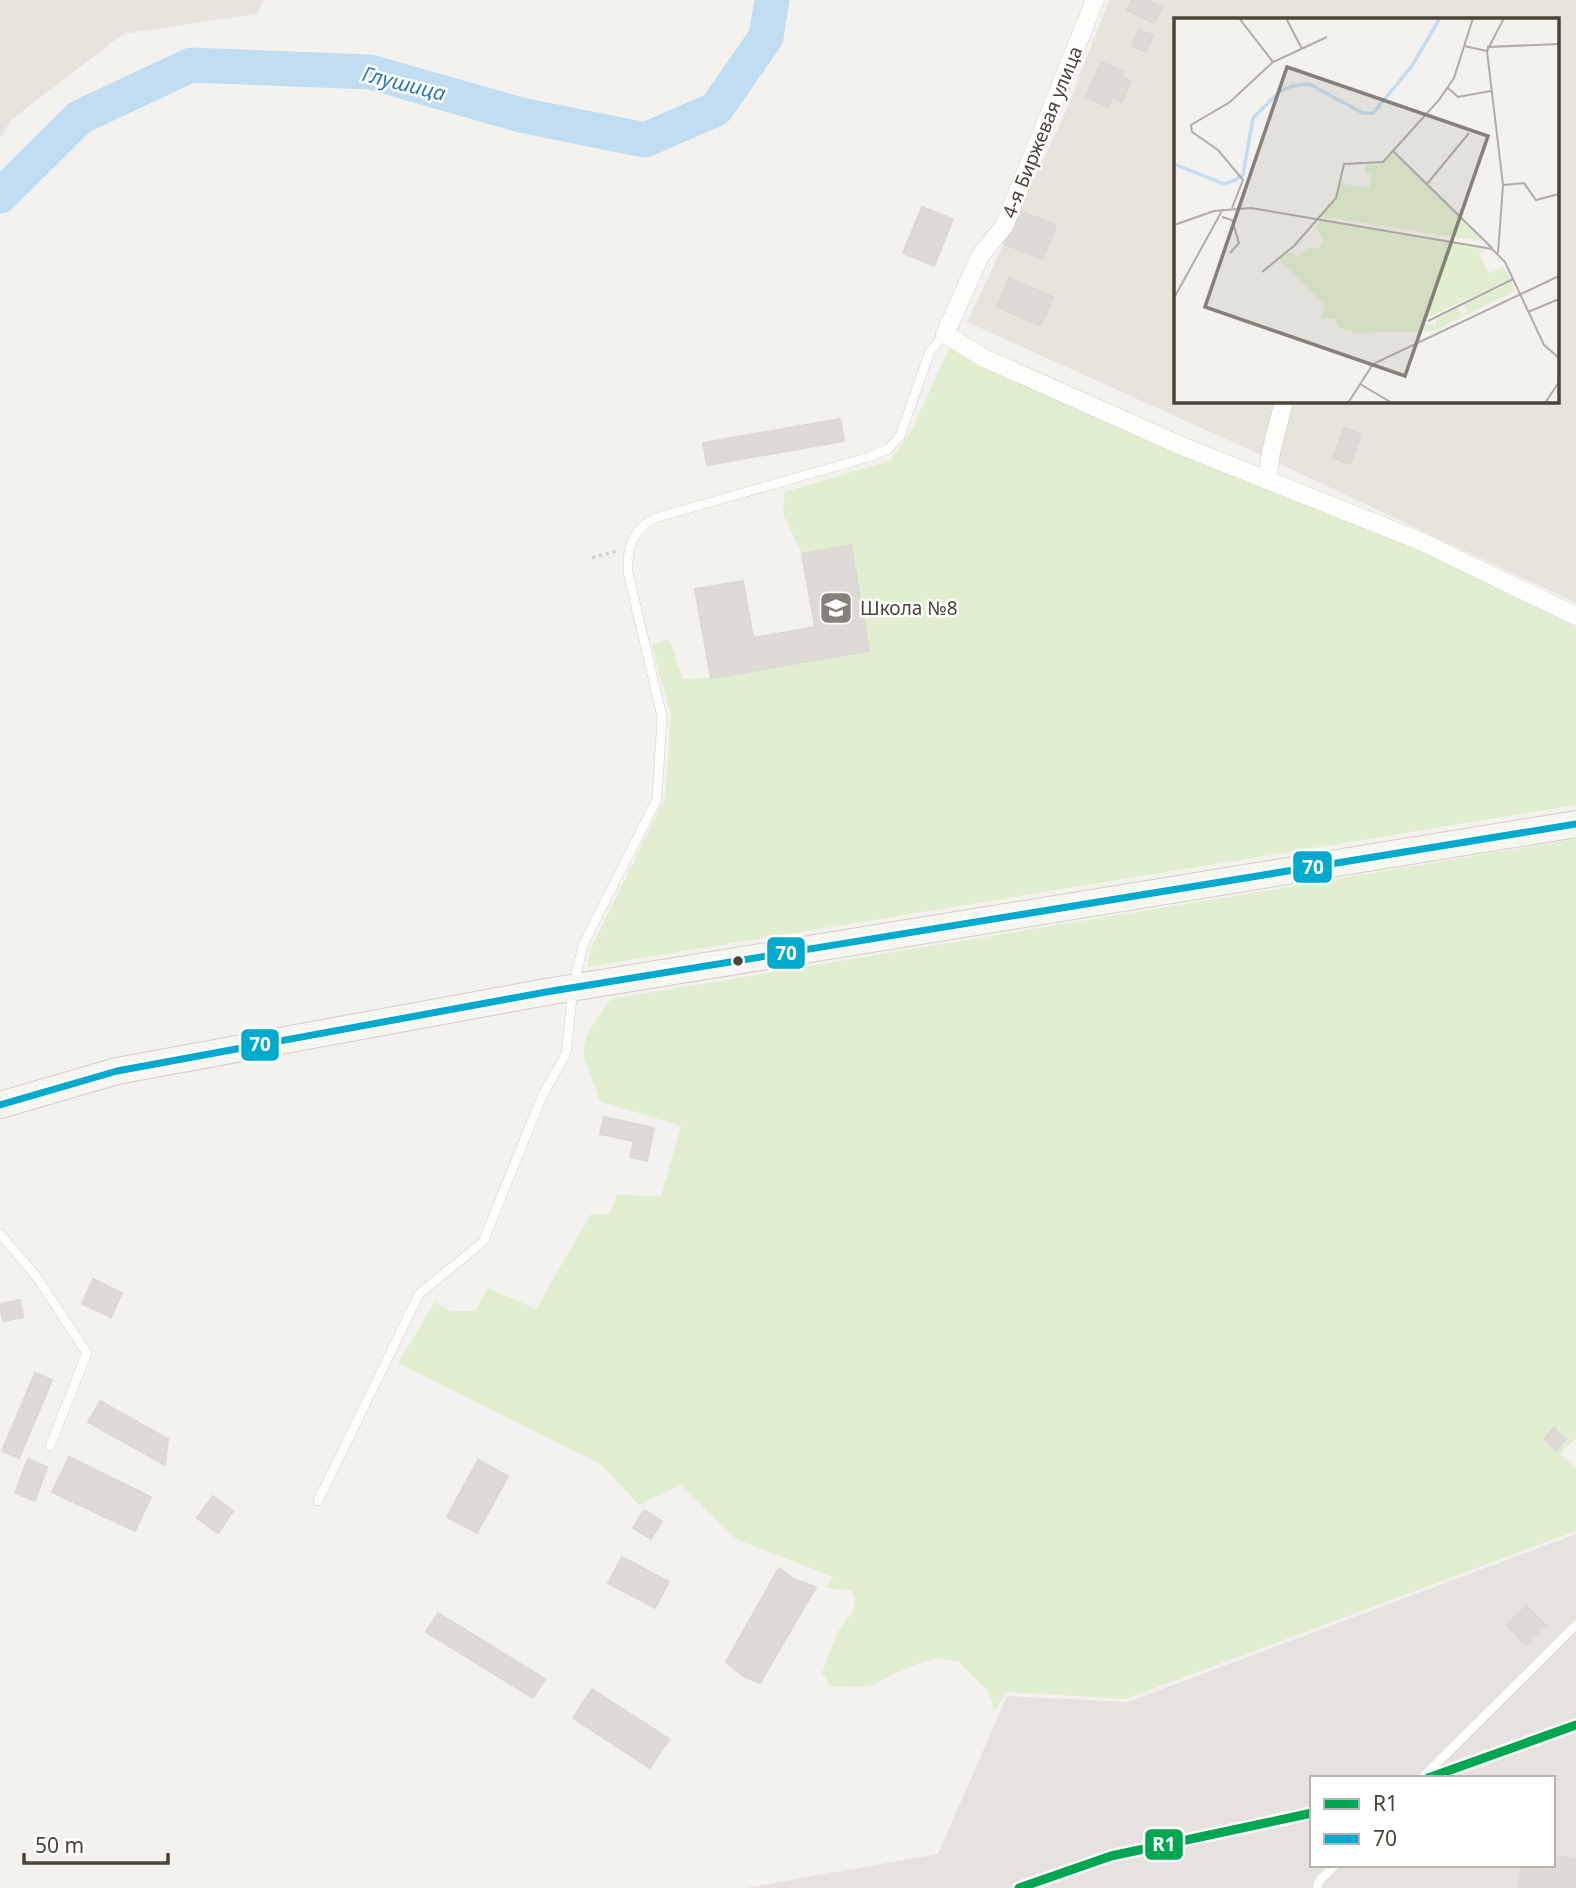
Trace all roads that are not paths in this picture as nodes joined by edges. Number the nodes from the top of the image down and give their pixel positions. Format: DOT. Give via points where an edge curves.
graph roads {
  1 [pos="1095,0"];
  2 [pos="945,334"];
  3 [pos="1284,402"];
  4 [pos="1267,480"];
  5 [pos="1576,616"];
  6 [pos="1576,824"];
  7 [pos="573,988"];
  8 [pos="0,1105"];
  9 [pos="0,1234"];
  10 [pos="50,1446"];
  11 [pos="318,1501"];
  12 [pos="1576,1625"];
  13 [pos="1424,1776"];
  14 [pos="1333,1867"];
  15 [pos="1317,1888"];
  1 -- 2 [label="street, 4-я Биржевая улица" via="1004,226 981,256"];
  2 -- 4 [label="street" via="984,358"];
  2 -- 7 [label="lane" via="930,351 900,436 888,449 655,518 641,525 631,540 628,572 662,717 657,799 583,945"];
  3 -- 4 [label="street"];
  4 -- 5 [label="street" via="1420,541"];
  6 -- 7 [label="main road"];
  7 -- 8 [label="main road" via="117,1071"];
  7 -- 11 [label="lane" via="566,1054 542,1096 483,1242 419,1294"];
  9 -- 10 [label="lane" via="36,1276 87,1353"];
  12 -- 13 [label="lane"];
  14 -- 15 [label="lane"];
}
